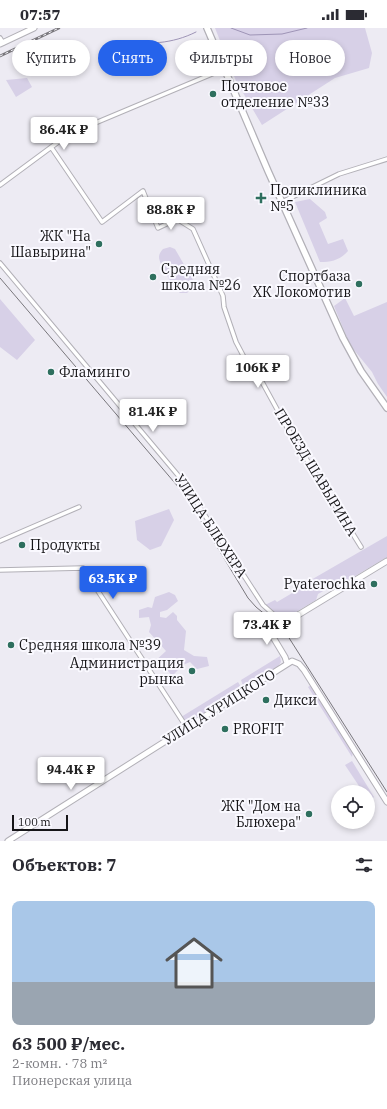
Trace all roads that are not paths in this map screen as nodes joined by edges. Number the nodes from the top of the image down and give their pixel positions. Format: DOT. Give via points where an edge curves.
graph roads {
  1 [pos="34,28"];
  2 [pos="207,28"];
  3 [pos="0,38"];
  4 [pos="212,40"];
  5 [pos="2,44"];
  6 [pos="207,76"];
  7 [pos="227,76"];
  8 [pos="51,147"];
  9 [pos="387,159"];
  10 [pos="0,185"];
  11 [pos="282,202"];
  12 [pos="0,263"];
  13 [pos="387,408"];
  14 [pos="79,507"];
  15 [pos="0,541"];
  16 [pos="361,546"];
  17 [pos="387,561"];
  18 [pos="0,570"];
  19 [pos="283,623"];
  20 [pos="287,663"];
  21 [pos="187,728"];
  22 [pos="387,802"];
  23 [pos="8,841"];
  1 -- 5 [label="street"];
  2 -- 4 [label="main road"];
  3 -- 5 [label="street"];
  6 -- 8 [label="street" via="69,134"];
  7 -- 11 [label="main road"];
  8 -- 10 [label="street"];
  8 -- 16 [label="street, ПРОЕЗД ШАВЫРИНА" via="102,222 143,191 158,228 177,219 193,229 223,296 224,307 246,361 264,385 289,431"];
  9 -- 11 [label="street" via="339,174"];
  11 -- 13 [label="main road" via="342,338"];
  12 -- 19 [label="street, УЛИЦА БЛЮХЕРА" via="182,480 263,605"];
  14 -- 15 [label="street"];
  17 -- 19 [label="street, УЛИЦА УРИЦКОГО"];
  18 -- 21 [label="street" via="84,568"];
  19 -- 20 [label="street, УЛИЦА УРИЦКОГО" via="275,629 273,637"];
  20 -- 21 [label="street, УЛИЦА УРИЦКОГО"];
  20 -- 22 [label="street" via="296,662 304,670"];
  21 -- 23 [label="street, УЛИЦА УРИЦКОГО"];
}
